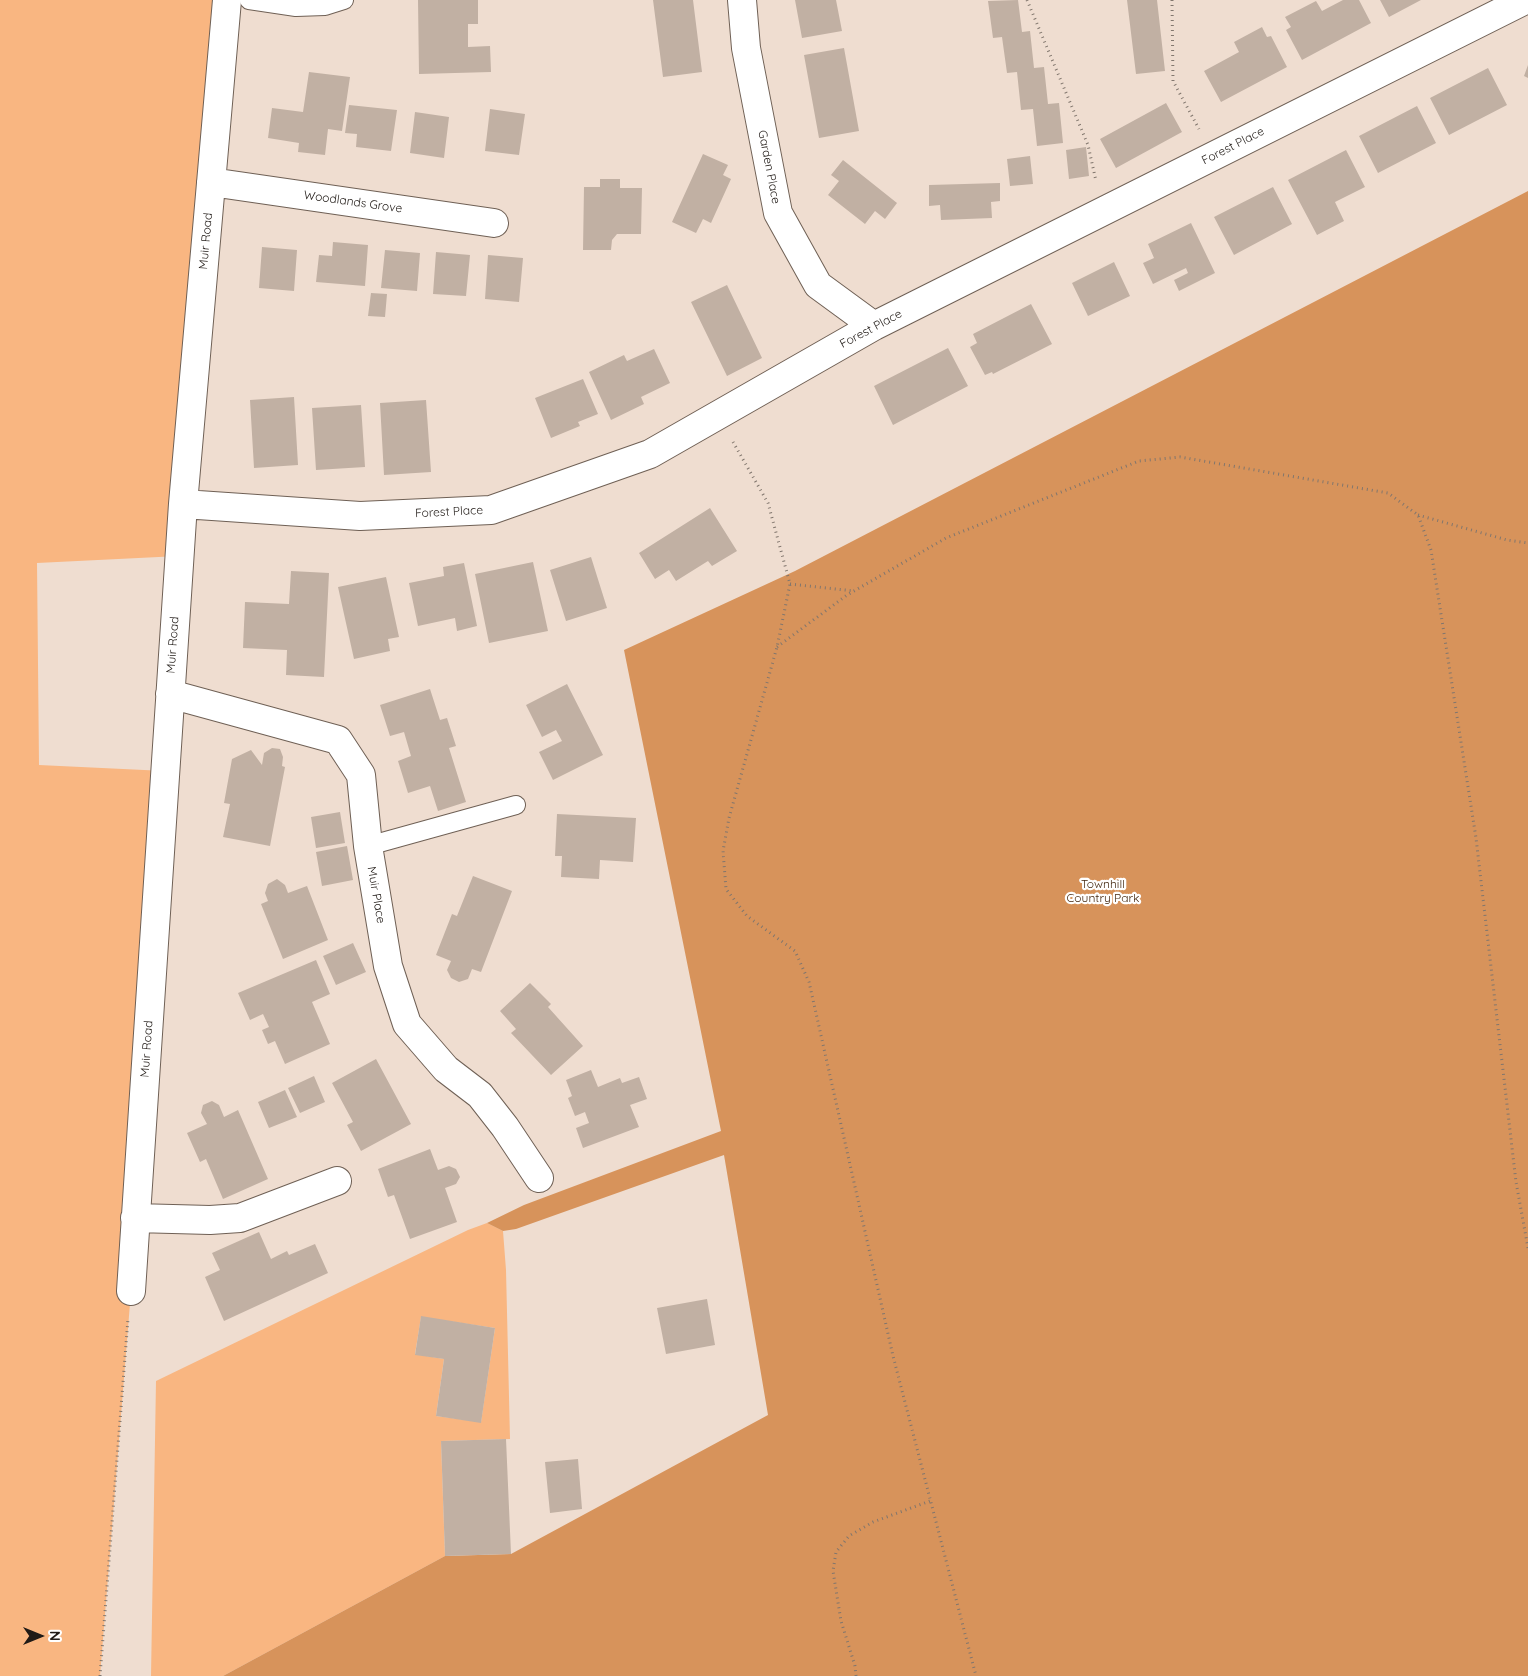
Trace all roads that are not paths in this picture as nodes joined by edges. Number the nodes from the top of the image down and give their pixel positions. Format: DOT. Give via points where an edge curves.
graph roads {
  1 [pos="227,0"];
  2 [pos="249,0"];
  3 [pos="344,0"];
  4 [pos="742,0"];
  5 [pos="1525,0"];
  6 [pos="211,182"];
  7 [pos="494,222"];
  8 [pos="874,326"];
  9 [pos="183,504"];
  10 [pos="170,694"];
  11 [pos="516,805"];
  12 [pos="368,846"];
  13 [pos="539,1178"];
  14 [pos="337,1181"];
  15 [pos="135,1218"];
  16 [pos="131,1290"];
  1 -- 6 [label="street, Muir Road"];
  2 -- 3 [label="lane" via="296,7 325,6"];
  4 -- 8 [label="street, Garden Place" via="746,48 778,213 818,285"];
  5 -- 8 [label="street, Forest Place"];
  6 -- 7 [label="street, Woodlands Grove"];
  6 -- 9 [label="street, Muir Road"];
  8 -- 9 [label="street, Forest Place" via="650,454 491,510 360,516"];
  9 -- 10 [label="street, Muir Road"];
  10 -- 12 [label="street, Muir Place" via="338,740 361,775"];
  10 -- 15 [label="street, Muir Road"];
  11 -- 12 [label="lane"];
  12 -- 13 [label="street, Muir Place" via="388,966 407,1024 446,1068 480,1095"];
  14 -- 15 [label="street" via="240,1218"];
  15 -- 16 [label="street, Muir Road"];
}
